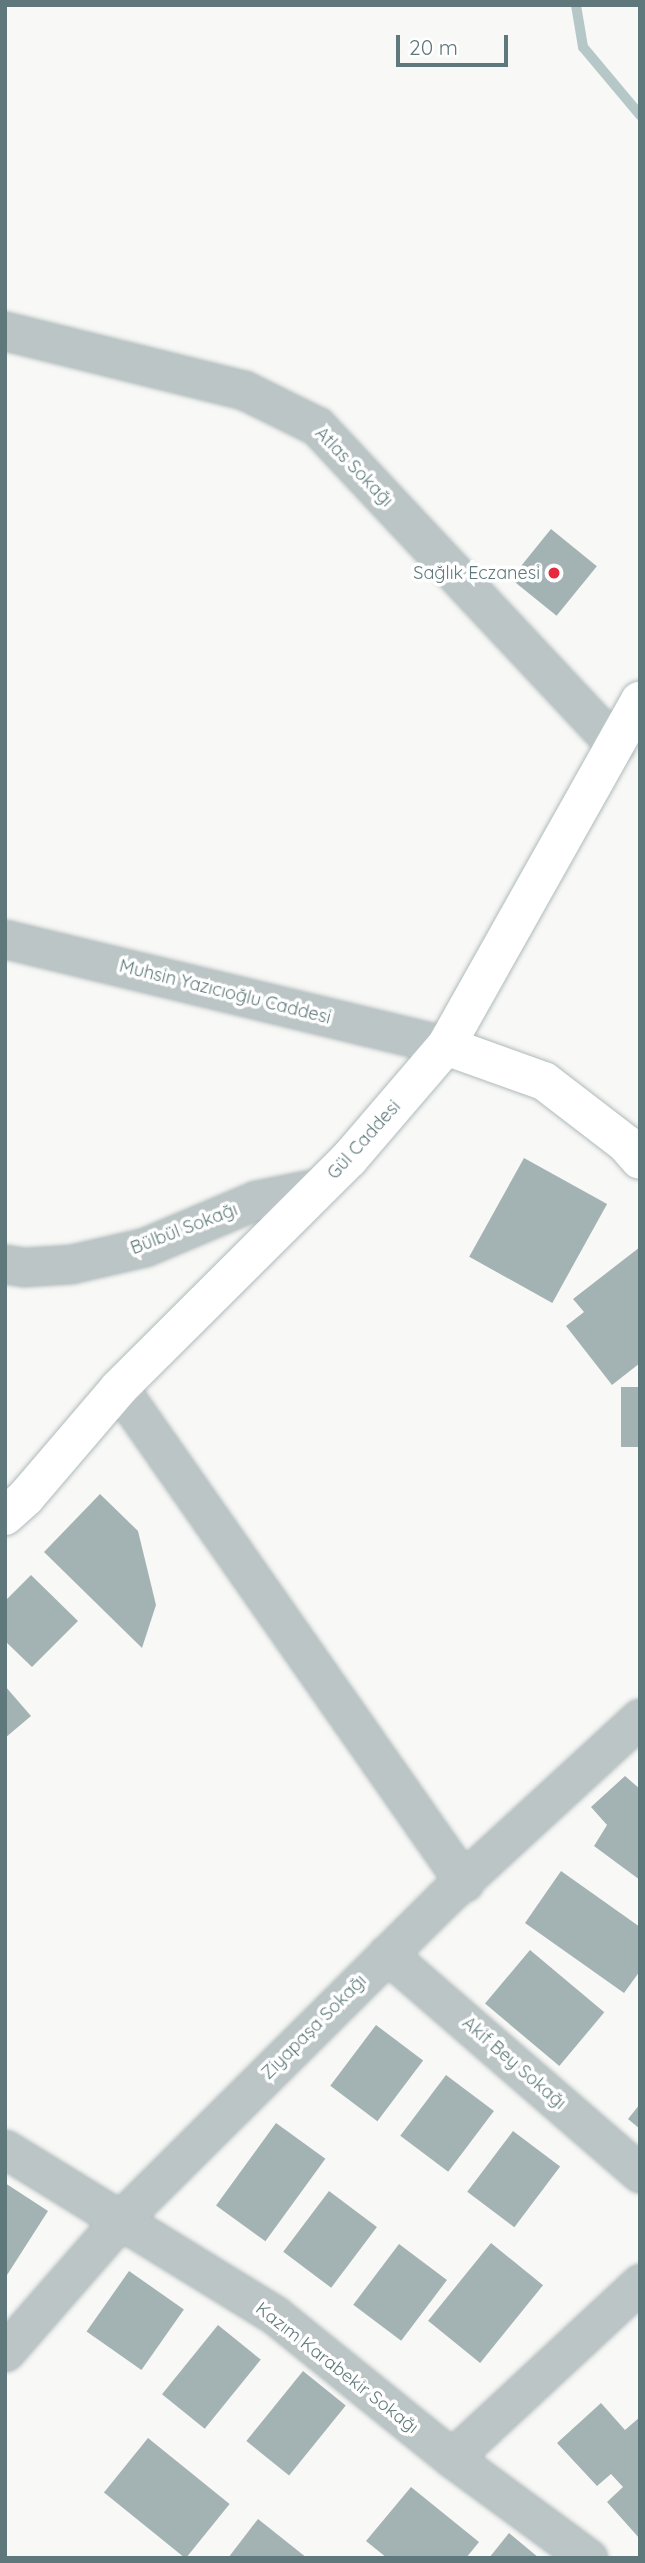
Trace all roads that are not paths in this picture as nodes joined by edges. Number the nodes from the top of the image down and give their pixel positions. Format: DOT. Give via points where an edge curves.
graph roads {
  1 [pos="5,331"];
  2 [pos="632,720"];
  3 [pos="5,939"];
  4 [pos="446,1046"];
  5 [pos="640,1160"];
  6 [pos="320,1187"];
  7 [pos="5,1264"];
  8 [pos="119,1388"];
  9 [pos="5,1516"];
  10 [pos="640,1718"];
  11 [pos="464,1882"];
  12 [pos="387,1954"];
  13 [pos="5,2149"];
  14 [pos="640,2173"];
  15 [pos="120,2220"];
  16 [pos="640,2283"];
  17 [pos="5,2352"];
  18 [pos="452,2458"];
  19 [pos="588,2558"];
  1 -- 2 [label="street, Atlas Sokağı" via="244,390 317,426"];
  2 -- 4 [label="street, Gül Caddesi"];
  3 -- 4 [label="street, Muhsin Yazıcıoğlu Caddesi"];
  4 -- 5 [label="street" via="544,1081"];
  4 -- 6 [label="street, Gül Caddesi"];
  6 -- 7 [label="street, Bülbül Sokağı" via="256,1200 145,1247 71,1264"];
  6 -- 8 [label="street, Gül Caddesi"];
  8 -- 9 [label="street, Gül Caddesi"];
  8 -- 11 [label="street"];
  10 -- 11 [label="street, Ziyapaşa Sokağı"];
  11 -- 12 [label="street, Ziyapaşa Sokağı"];
  12 -- 14 [label="street, Akif Bey Sokağı"];
  12 -- 15 [label="street, Ziyapaşa Sokağı"];
  13 -- 15 [label="street, Kazım Karabekir Sokağı"];
  15 -- 17 [label="street, Ziyapaşa Sokağı"];
  15 -- 18 [label="street, Kazım Karabekir Sokağı" via="276,2316"];
  16 -- 18 [label="street"];
  18 -- 19 [label="street, Kazım Karabekir Sokağı"];
}
